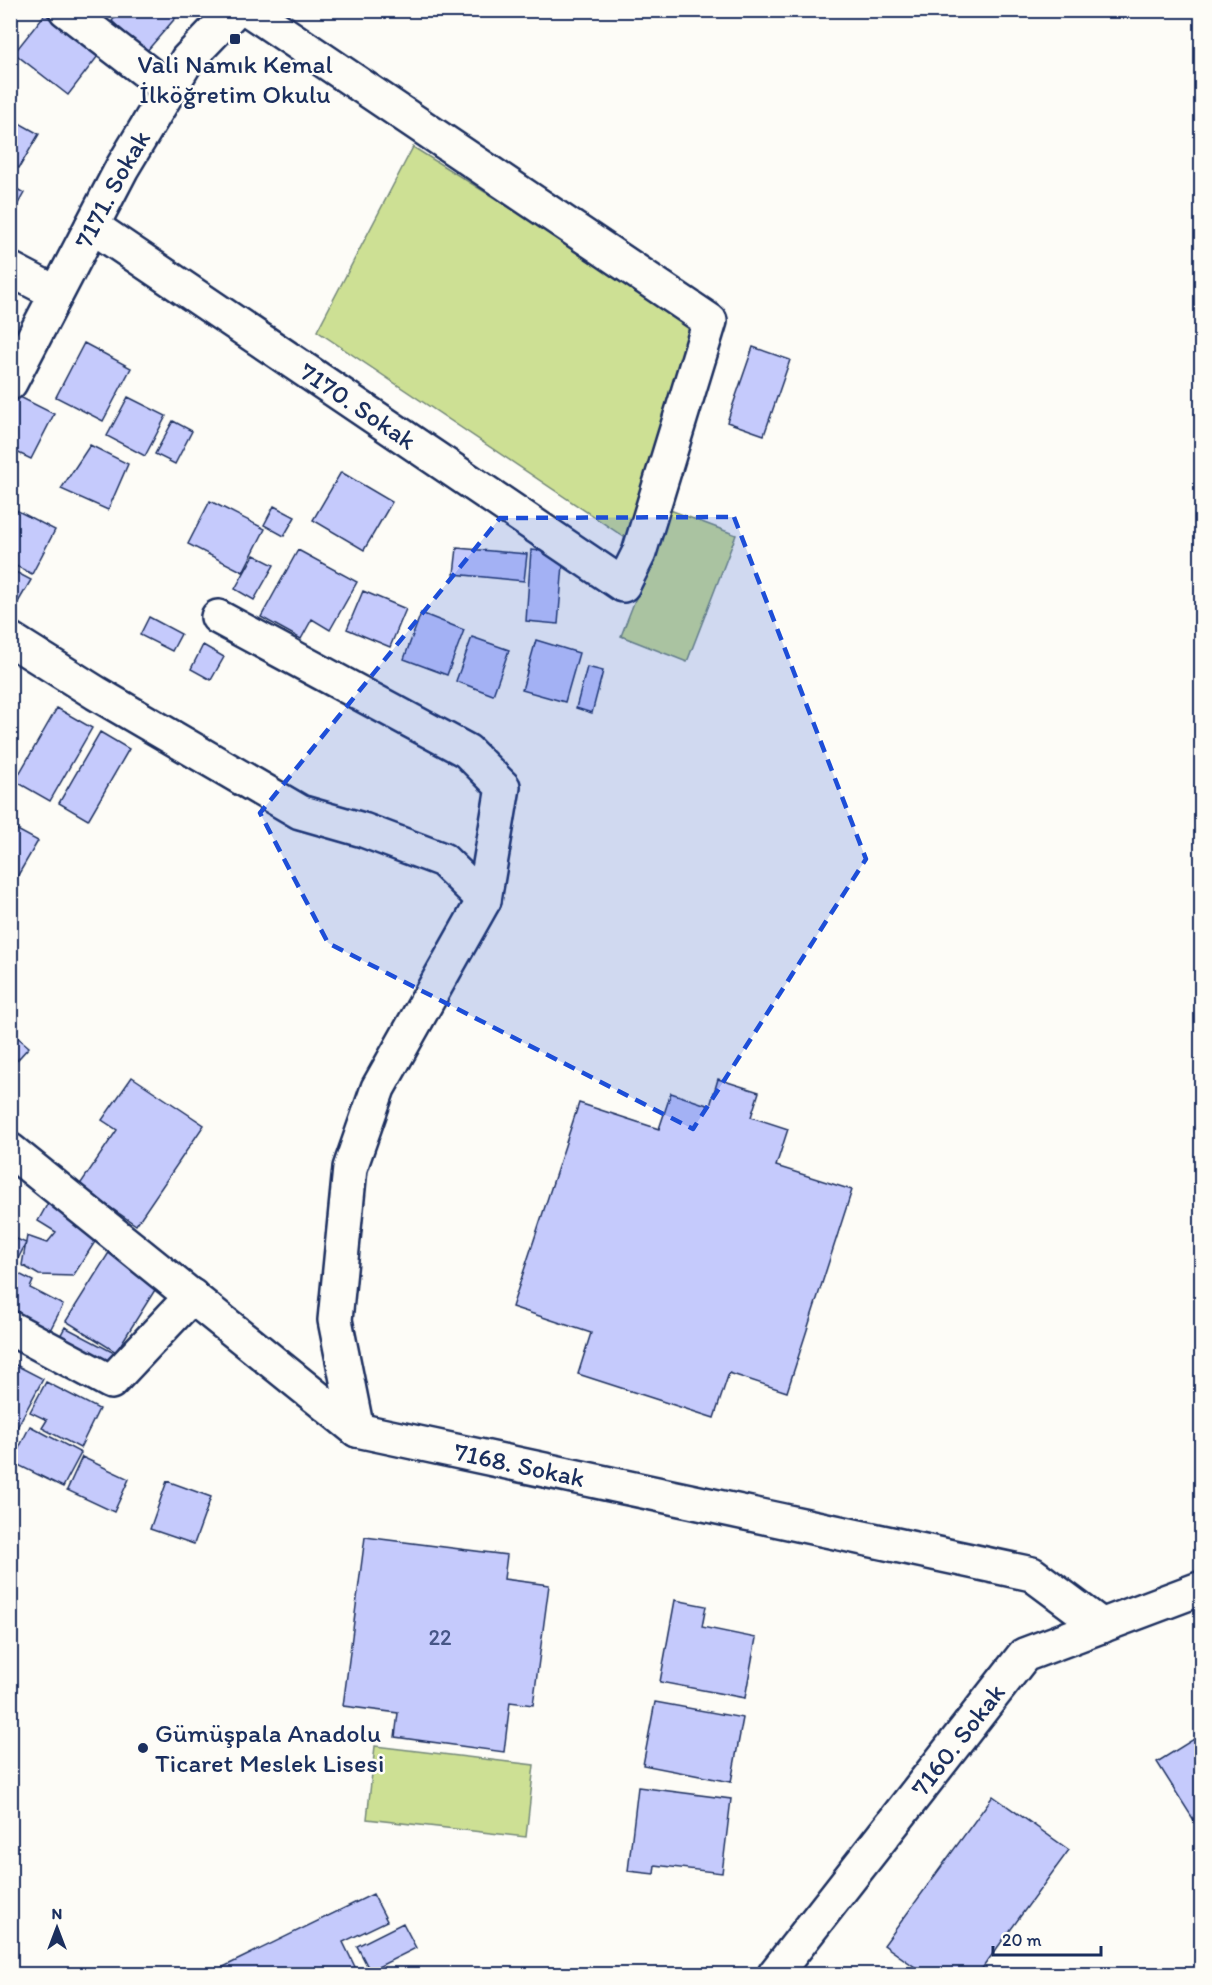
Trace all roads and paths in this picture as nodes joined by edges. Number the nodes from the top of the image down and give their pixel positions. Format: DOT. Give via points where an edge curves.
graph roads {
  1 [pos="66,10"];
  2 [pos="235,10"];
  3 [pos="249,10"];
  4 [pos="169,89"];
  5 [pos="92,226"];
  6 [pos="10,269"];
  7 [pos="56,292"];
  8 [pos="10,383"];
  9 [pos="219,617"];
  10 [pos="10,639"];
  11 [pos="483,900"];
  12 [pos="10,1150"];
  13 [pos="192,1296"];
  14 [pos="10,1328"];
  15 [pos="357,1430"];
  16 [pos="1202,1588"];
  17 [pos="1102,1626"];
  18 [pos="775,1974"];
  1 -- 4 [label="street"];
  2 -- 4 [label="street, 7171. Sokak" via="187,60"];
  3 -- 5 [label="street, 7170. Sokak" via="710,321 639,553 623,585"];
  4 -- 5 [label="street, 7171. Sokak"];
  5 -- 7 [label="street, 7171. Sokak"];
  6 -- 7 [label="street"];
  7 -- 8 [label="street, 7171. Sokak"];
  9 -- 11 [label="street" via="466,751 503,787"];
  10 -- 11 [label="street" via="300,812 443,860"];
  11 -- 15 [label="street" via="378,1088 350,1168 335,1320"];
  12 -- 13 [label="street, 7168. Sokak"];
  13 -- 14 [label="street" via="111,1382"];
  13 -- 15 [label="street, 7168. Sokak"];
  15 -- 17 [label="street, 7168. Sokak" via="1032,1574"];
  16 -- 17 [label="street, 7160. Sokak"];
  17 -- 18 [label="street, 7160. Sokak" via="1024,1655"];
}
